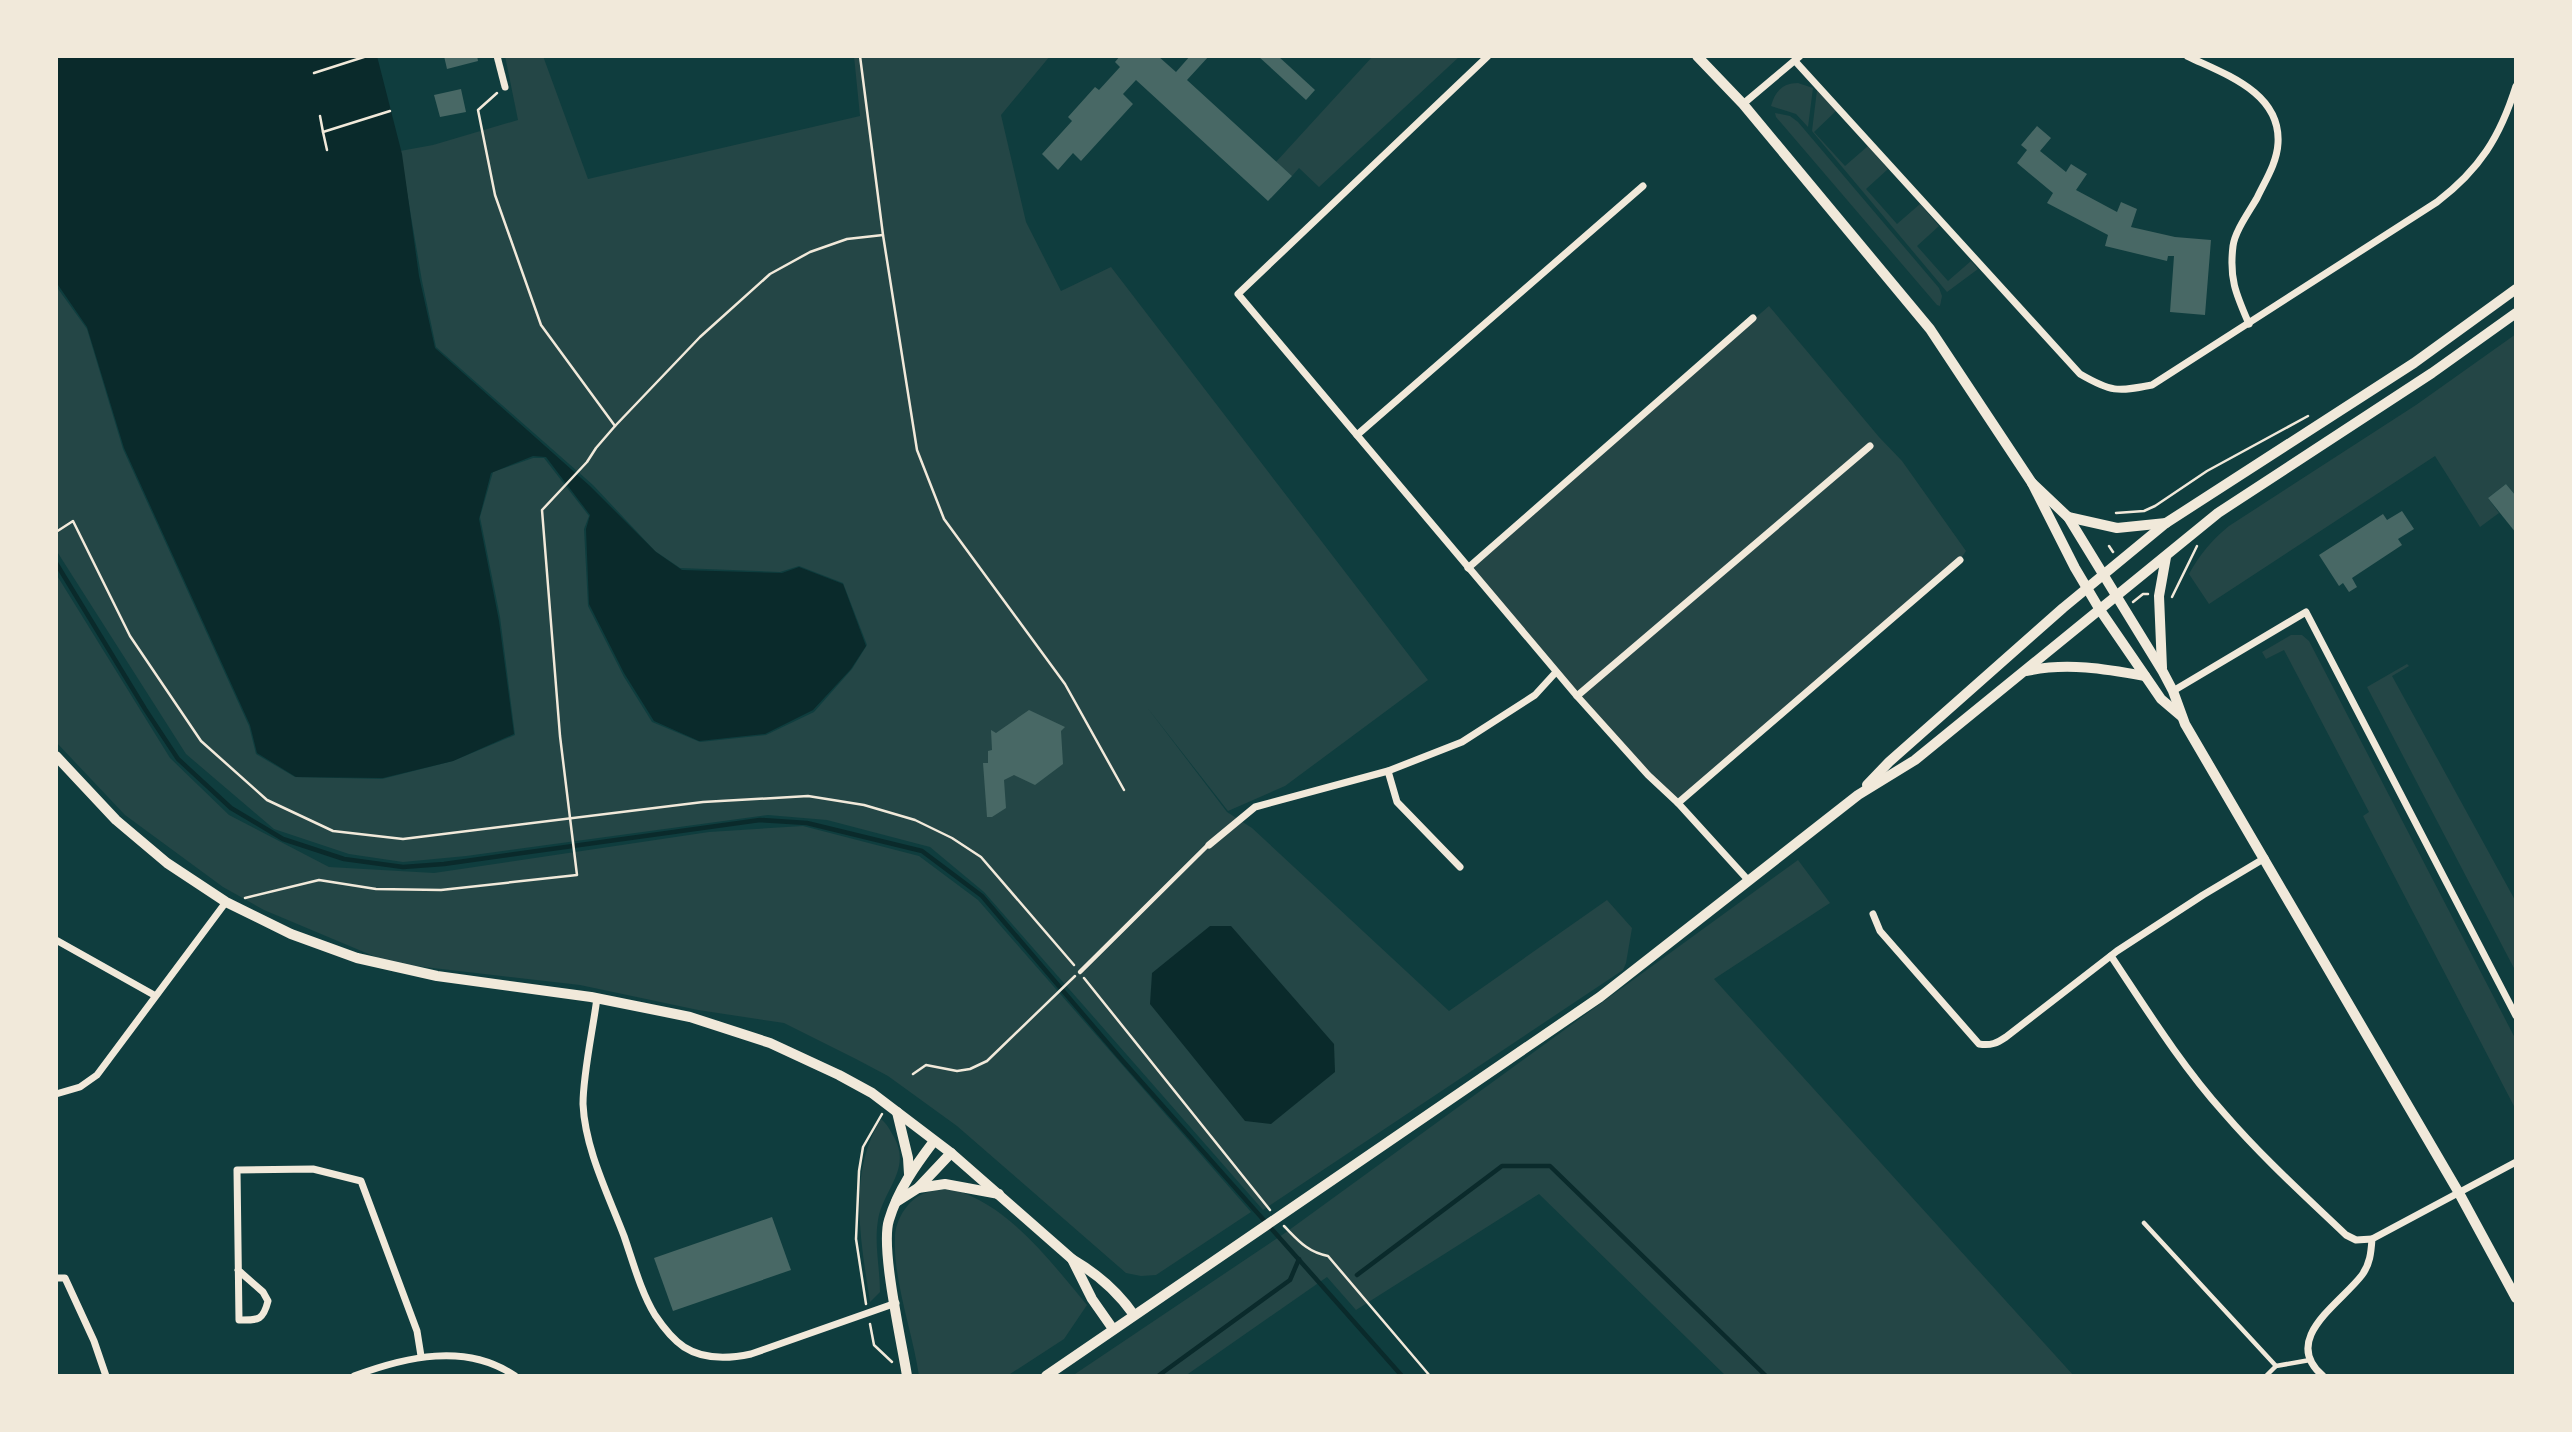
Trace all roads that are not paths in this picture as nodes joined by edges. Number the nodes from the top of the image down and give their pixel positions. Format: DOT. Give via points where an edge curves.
graph roads {
  1 [pos="497,56"];
  2 [pos="1488,56"];
  3 [pos="1697,56"];
  4 [pos="2187,56"];
  5 [pos="1797,59"];
  6 [pos="2516,86"];
  7 [pos="505,87"];
  8 [pos="1743,104"];
  9 [pos="1643,186"];
  10 [pos="2516,289"];
  11 [pos="2516,313"];
  12 [pos="1753,318"];
  13 [pos="2249,324"];
  14 [pos="1357,435"];
  15 [pos="1870,446"];
  16 [pos="2032,483"];
  17 [pos="2068,517"];
  18 [pos="2166,523"];
  19 [pos="2166,557"];
  20 [pos="1960,560"];
  21 [pos="1468,568"];
  22 [pos="2105,576"];
  23 [pos="2088,589"];
  24 [pos="2118,596"];
  25 [pos="2100,610"];
  26 [pos="2163,671"];
  27 [pos="1556,672"];
  28 [pos="2023,672"];
  29 [pos="2145,676"];
  30 [pos="2173,691"];
  31 [pos="1577,696"];
  32 [pos="2182,717"];
  33 [pos="56,756"];
  34 [pos="1388,771"];
  35 [pos="1858,795"];
  36 [pos="1678,803"];
  37 [pos="1209,845"];
  38 [pos="2265,858"];
  39 [pos="1461,867"];
  40 [pos="1748,880"];
  41 [pos="226,902"];
  42 [pos="1873,914"];
  43 [pos="56,940"];
  44 [pos="2111,956"];
  45 [pos="1080,972"];
  46 [pos="154,995"];
  47 [pos="597,998"];
  48 [pos="2516,1016"];
  49 [pos="56,1094"];
  50 [pos="897,1112"];
  51 [pos="934,1141"];
  52 [pos="951,1153"];
  53 [pos="2516,1162"];
  54 [pos="909,1174"];
  55 [pos="918,1188"];
  56 [pos="2459,1193"];
  57 [pos="1000,1194"];
  58 [pos="896,1202"];
  59 [pos="2144,1223"];
  60 [pos="2372,1239"];
  61 [pos="1072,1259"];
  62 [pos="238,1270"];
  63 [pos="56,1278"];
  64 [pos="2516,1298"];
  65 [pos="895,1303"];
  66 [pos="1134,1315"];
  67 [pos="1113,1329"];
  68 [pos="421,1356"];
  69 [pos="2310,1360"];
  70 [pos="2276,1366"];
  71 [pos="106,1376"];
  72 [pos="354,1376"];
  73 [pos="515,1376"];
  74 [pos="907,1376"];
  75 [pos="1046,1376"];
  76 [pos="2266,1376"];
  77 [pos="2323,1376"];
  1 -- 7 [label="street"];
  2 -- 14 [label="street" via="1238,294"];
  3 -- 8 [label="street"];
  4 -- 13 [label="street" via="2243,83 2263,99 2276,122 2273,166 2233,243 2232,286"];
  5 -- 8 [label="street"];
  5 -- 13 [label="street" via="2080,374 2103,388 2123,391 2152,385"];
  6 -- 13 [label="street" via="2492,145 2453,190"];
  8 -- 16 [label="street" via="1930,329"];
  9 -- 14 [label="street"];
  10 -- 18 [label="street" via="2414,363"];
  11 -- 19 [label="street" via="2218,513"];
  12 -- 21 [label="street"];
  14 -- 21 [label="street"];
  15 -- 31 [label="street"];
  16 -- 17 [label="street"];
  16 -- 23 [label="street"];
  17 -- 18 [label="street" via="2117,528"];
  17 -- 22 [label="street"];
  18 -- 22 [label="street"];
  19 -- 24 [label="street"];
  19 -- 26 [label="street" via="2159,596"];
  20 -- 36 [label="street"];
  21 -- 27 [label="street"];
  22 -- 23 [label="street"];
  22 -- 24 [label="street"];
  23 -- 25 [label="street"];
  23 -- 35 [label="street" via="1889,762"];
  24 -- 25 [label="street"];
  24 -- 26 [label="street"];
  25 -- 28 [label="street"];
  25 -- 29 [label="street"];
  26 -- 30 [label="street"];
  27 -- 31 [label="street"];
  27 -- 34 [label="street" via="1535,695 1462,742"];
  28 -- 29 [label="street" via="2088,667"];
  28 -- 35 [label="street" via="1915,760"];
  29 -- 32 [label="street" via="2161,699"];
  30 -- 32 [label="street"];
  30 -- 48 [label="street" via="2306,612"];
  31 -- 36 [label="street"];
  32 -- 38 [label="street"];
  33 -- 41 [label="street" via="116,820 167,863"];
  34 -- 37 [label="street" via="1255,807"];
  34 -- 39 [label="street" via="1397,803"];
  35 -- 40 [label="street"];
  36 -- 40 [label="street"];
  37 -- 45 [label="lane"];
  38 -- 44 [label="street"];
  38 -- 56 [label="street"];
  40 -- 66 [label="street" via="1600,997"];
  41 -- 46 [label="street"];
  41 -- 47 [label="street" via="291,934 357,958 438,976"];
  42 -- 44 [label="street" via="1880,931 1979,1044 1994,1044 2006,1037"];
  43 -- 46 [label="street"];
  44 -- 60 [label="street" via="2187,1069 2224,1114 2346,1235"];
  46 -- 49 [label="street" via="97,1075 80,1087"];
  47 -- 50 [label="street" via="690,1017 770,1043 850,1081"];
  47 -- 65 [label="street" via="583,1102 586,1130 654,1314 668,1334 697,1353 732,1358"];
  50 -- 51 [label="street"];
  50 -- 54 [label="street"];
  51 -- 52 [label="street"];
  51 -- 54 [label="street"];
  52 -- 55 [label="street"];
  52 -- 57 [label="street"];
  53 -- 56 [label="street"];
  54 -- 58 [label="street"];
  55 -- 57 [label="street" via="945,1184"];
  55 -- 58 [label="street"];
  56 -- 60 [label="street"];
  56 -- 64 [label="street"];
  57 -- 61 [label="street"];
  58 -- 65 [label="street" via="888,1223 887,1247"];
  59 -- 70 [label="lane"];
  60 -- 69 [label="street" via="2371,1259 2362,1275 2316,1324 2310,1338"];
  61 -- 66 [label="street" via="1114,1291"];
  61 -- 67 [label="street"];
  62 -- 62 [label="street" via="239,1320 257,1320 266,1312 268,1301"];
  62 -- 68 [label="street" via="237,1170 313,1169 361,1181 417,1331"];
  63 -- 71 [label="street" via="65,1278 72,1291"];
  65 -- 74 [label="street"];
  66 -- 67 [label="street"];
  67 -- 75 [label="street"];
  68 -- 72 [label="street"];
  68 -- 73 [label="street" via="453,1355 484,1361"];
  69 -- 70 [label="lane"];
  69 -- 77 [label="street"];
  70 -- 76 [label="lane"];
}
